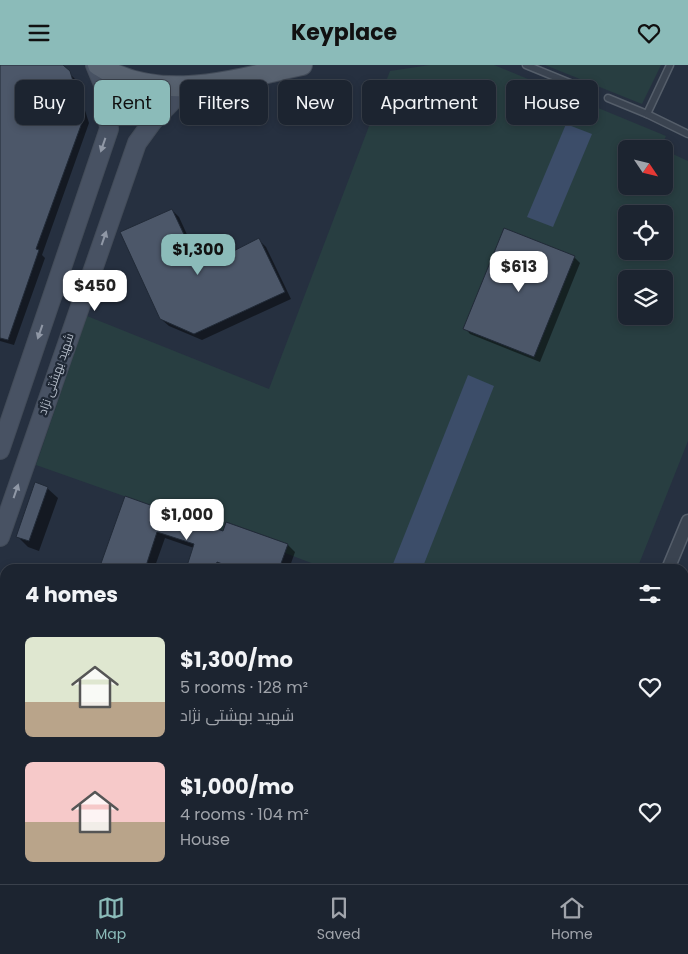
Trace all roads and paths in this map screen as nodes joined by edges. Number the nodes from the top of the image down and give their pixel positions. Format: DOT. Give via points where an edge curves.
graph roads {
  1 [pos="97,65"];
  2 [pos="302,65"];
  3 [pos="526,65"];
  4 [pos="670,65"];
  5 [pos="234,80"];
  6 [pos="563,80"];
  7 [pos="180,85"];
  8 [pos="180,93"];
  9 [pos="608,98"];
  10 [pos="647,114"];
  11 [pos="688,134"];
  12 [pos="0,450"];
  13 [pos="687,525"];
  14 [pos="0,537"];
  15 [pos="670,564"];
  1 -- 7 [label="main road" via="137,83"];
  1 -- 12 [label="main road, one-way" via="105,89 109,129"];
  2 -- 5 [label="main road"];
  3 -- 6 [label="lane"];
  4 -- 10 [label="lane"];
  14 -- 8 [label="main road, شهید بهشتی نژاد, one-way" via="137,143"];
  9 -- 10 [label="lane"];
  10 -- 11 [label="lane"];
  13 -- 15 [label="street"];
}
